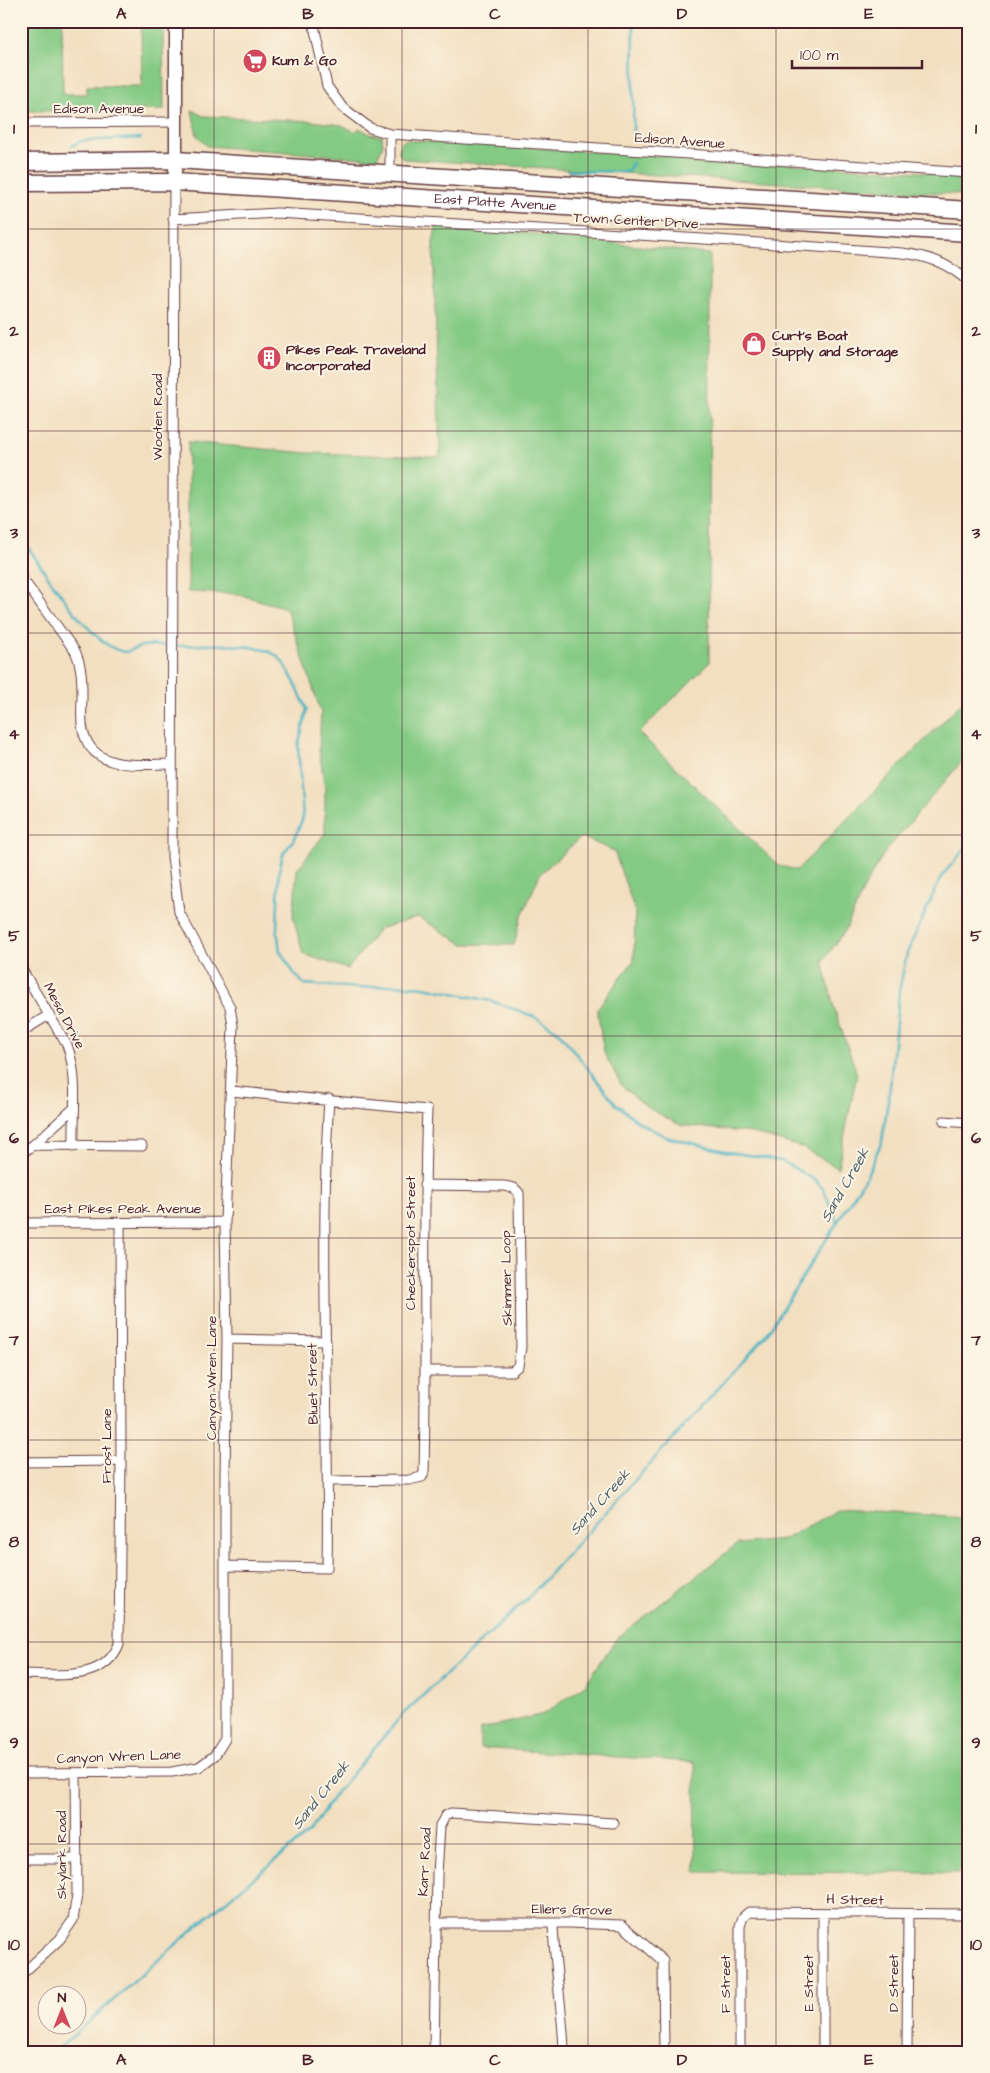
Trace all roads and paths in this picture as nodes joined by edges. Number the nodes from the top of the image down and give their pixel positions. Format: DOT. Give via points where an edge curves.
graph roads {
  1 [pos="176,21"];
  2 [pos="312,21"];
  3 [pos="176,122"];
  4 [pos="21,123"];
  5 [pos="390,134"];
  6 [pos="176,160"];
  7 [pos="21,162"];
  8 [pos="969,173"];
  9 [pos="390,174"];
  10 [pos="174,182"];
  11 [pos="21,184"];
  12 [pos="969,210"];
  13 [pos="173,219"];
  14 [pos="969,233"];
  15 [pos="969,282"];
  16 [pos="21,578"];
  17 [pos="171,764"];
  18 [pos="172,813"];
  19 [pos="21,968"];
  20 [pos="50,1015"];
  21 [pos="21,1032"];
  22 [pos="231,1091"];
  23 [pos="329,1099"];
  24 [pos="73,1109"];
  25 [pos="944,1121"];
  26 [pos="969,1123"];
  27 [pos="33,1145"];
  28 [pos="74,1146"];
  29 [pos="142,1146"];
  30 [pos="21,1154"];
  31 [pos="424,1185"];
  32 [pos="120,1222"];
  33 [pos="225,1222"];
  34 [pos="21,1223"];
  35 [pos="227,1339"];
  36 [pos="326,1340"];
  37 [pos="426,1371"];
  38 [pos="121,1461"];
  39 [pos="21,1462"];
  40 [pos="328,1482"];
  41 [pos="225,1566"];
  42 [pos="21,1674"];
  43 [pos="21,1773"];
  44 [pos="76,1773"];
  45 [pos="614,1823"];
  46 [pos="21,1859"];
  47 [pos="76,1859"];
  48 [pos="823,1914"];
  49 [pos="908,1914"];
  50 [pos="969,1914"];
  51 [pos="741,1915"];
  52 [pos="436,1923"];
  53 [pos="553,1923"];
  54 [pos="21,1975"];
  55 [pos="434,2052"];
  56 [pos="564,2052"];
  57 [pos="664,2052"];
  58 [pos="740,2052"];
  59 [pos="823,2052"];
  60 [pos="907,2052"];
  1 -- 3 [label="street, Wooten Road"];
  2 -- 5 [label="street, Edison Avenue" via="327,86 342,107 370,128"];
  3 -- 4 [label="street, Edison Avenue"];
  3 -- 6 [label="street, Wooten Road"];
  5 -- 8 [label="street, Edison Avenue"];
  5 -- 9 [label="street"];
  6 -- 7 [label="highway, East Platte Avenue"];
  6 -- 9 [label="highway, East Platte Avenue"];
  6 -- 10 [label="street, Wooten Road"];
  9 -- 12 [label="highway, East Platte Avenue"];
  10 -- 11 [label="highway, East Platte Avenue"];
  10 -- 13 [label="street, Wooten Road"];
  10 -- 14 [label="highway, East Platte Avenue"];
  13 -- 15 [label="street, Town Center Drive" via="277,214 902,253 942,262"];
  13 -- 17 [label="street, Wooten Road"];
  16 -- 17 [label="street" via="79,661 82,727 94,752 111,762 123,764"];
  17 -- 18 [label="street, Wooten Road"];
  18 -- 22 [label="street, Canyon Wren Lane" via="172,856 179,912 230,1007 233,1026"];
  19 -- 20 [label="street, Mesa Drive"];
  20 -- 21 [label="street"];
  20 -- 24 [label="street, Mesa Drive" via="67,1046 74,1069 76,1094"];
  22 -- 23 [label="street, Checkerspot Street"];
  22 -- 33 [label="street, Canyon Wren Lane"];
  23 -- 31 [label="street, Checkerspot Street" via="427,1110"];
  23 -- 36 [label="street, Bluet Street" via="324,1189"];
  24 -- 27 [label="street"];
  24 -- 28 [label="street, Mesa Drive"];
  25 -- 26 [label="street"];
  27 -- 28 [label="street"];
  27 -- 30 [label="street"];
  28 -- 29 [label="street"];
  31 -- 37 [label="street, Checkerspot Street"];
  31 -- 37 [label="street, Skimmer Loop" via="514,1188 519,1194 521,1278 518,1366 512,1371"];
  32 -- 33 [label="street, East Pikes Peak Avenue"];
  32 -- 34 [label="street, East Pikes Peak Avenue"];
  32 -- 38 [label="street, Frost Lane"];
  33 -- 35 [label="street, Canyon Wren Lane"];
  35 -- 36 [label="street"];
  35 -- 41 [label="street, Canyon Wren Lane"];
  36 -- 40 [label="street, Bluet Street"];
  37 -- 40 [label="street, Checkerspot Street" via="422,1477"];
  38 -- 39 [label="street"];
  38 -- 42 [label="street, Frost Lane" via="120,1635 116,1653 105,1665 92,1672"];
  40 -- 41 [label="street, Bluet Street" via="326,1568"];
  41 -- 44 [label="street, Canyon Wren Lane" via="225,1739 215,1755 199,1767 172,1772"];
  43 -- 44 [label="street, Canyon Wren Lane"];
  44 -- 47 [label="street, Skylark Road"];
  45 -- 52 [label="street, Karr Road" via="451,1813 445,1816 440,1826"];
  46 -- 47 [label="street"];
  47 -- 54 [label="street, Skylark Road" via="77,1895 73,1920 60,1939"];
  48 -- 49 [label="street, H Street"];
  48 -- 51 [label="street, H Street" via="749,1912"];
  48 -- 59 [label="street, E Street"];
  49 -- 50 [label="street, H Street"];
  49 -- 60 [label="street, D Street"];
  51 -- 58 [label="street, F Street"];
  52 -- 53 [label="street, Ellers Grove"];
  52 -- 55 [label="street, Karr Road"];
  53 -- 56 [label="street"];
  53 -- 57 [label="street, Ellers Grove" via="622,1925 663,1961"];
}
